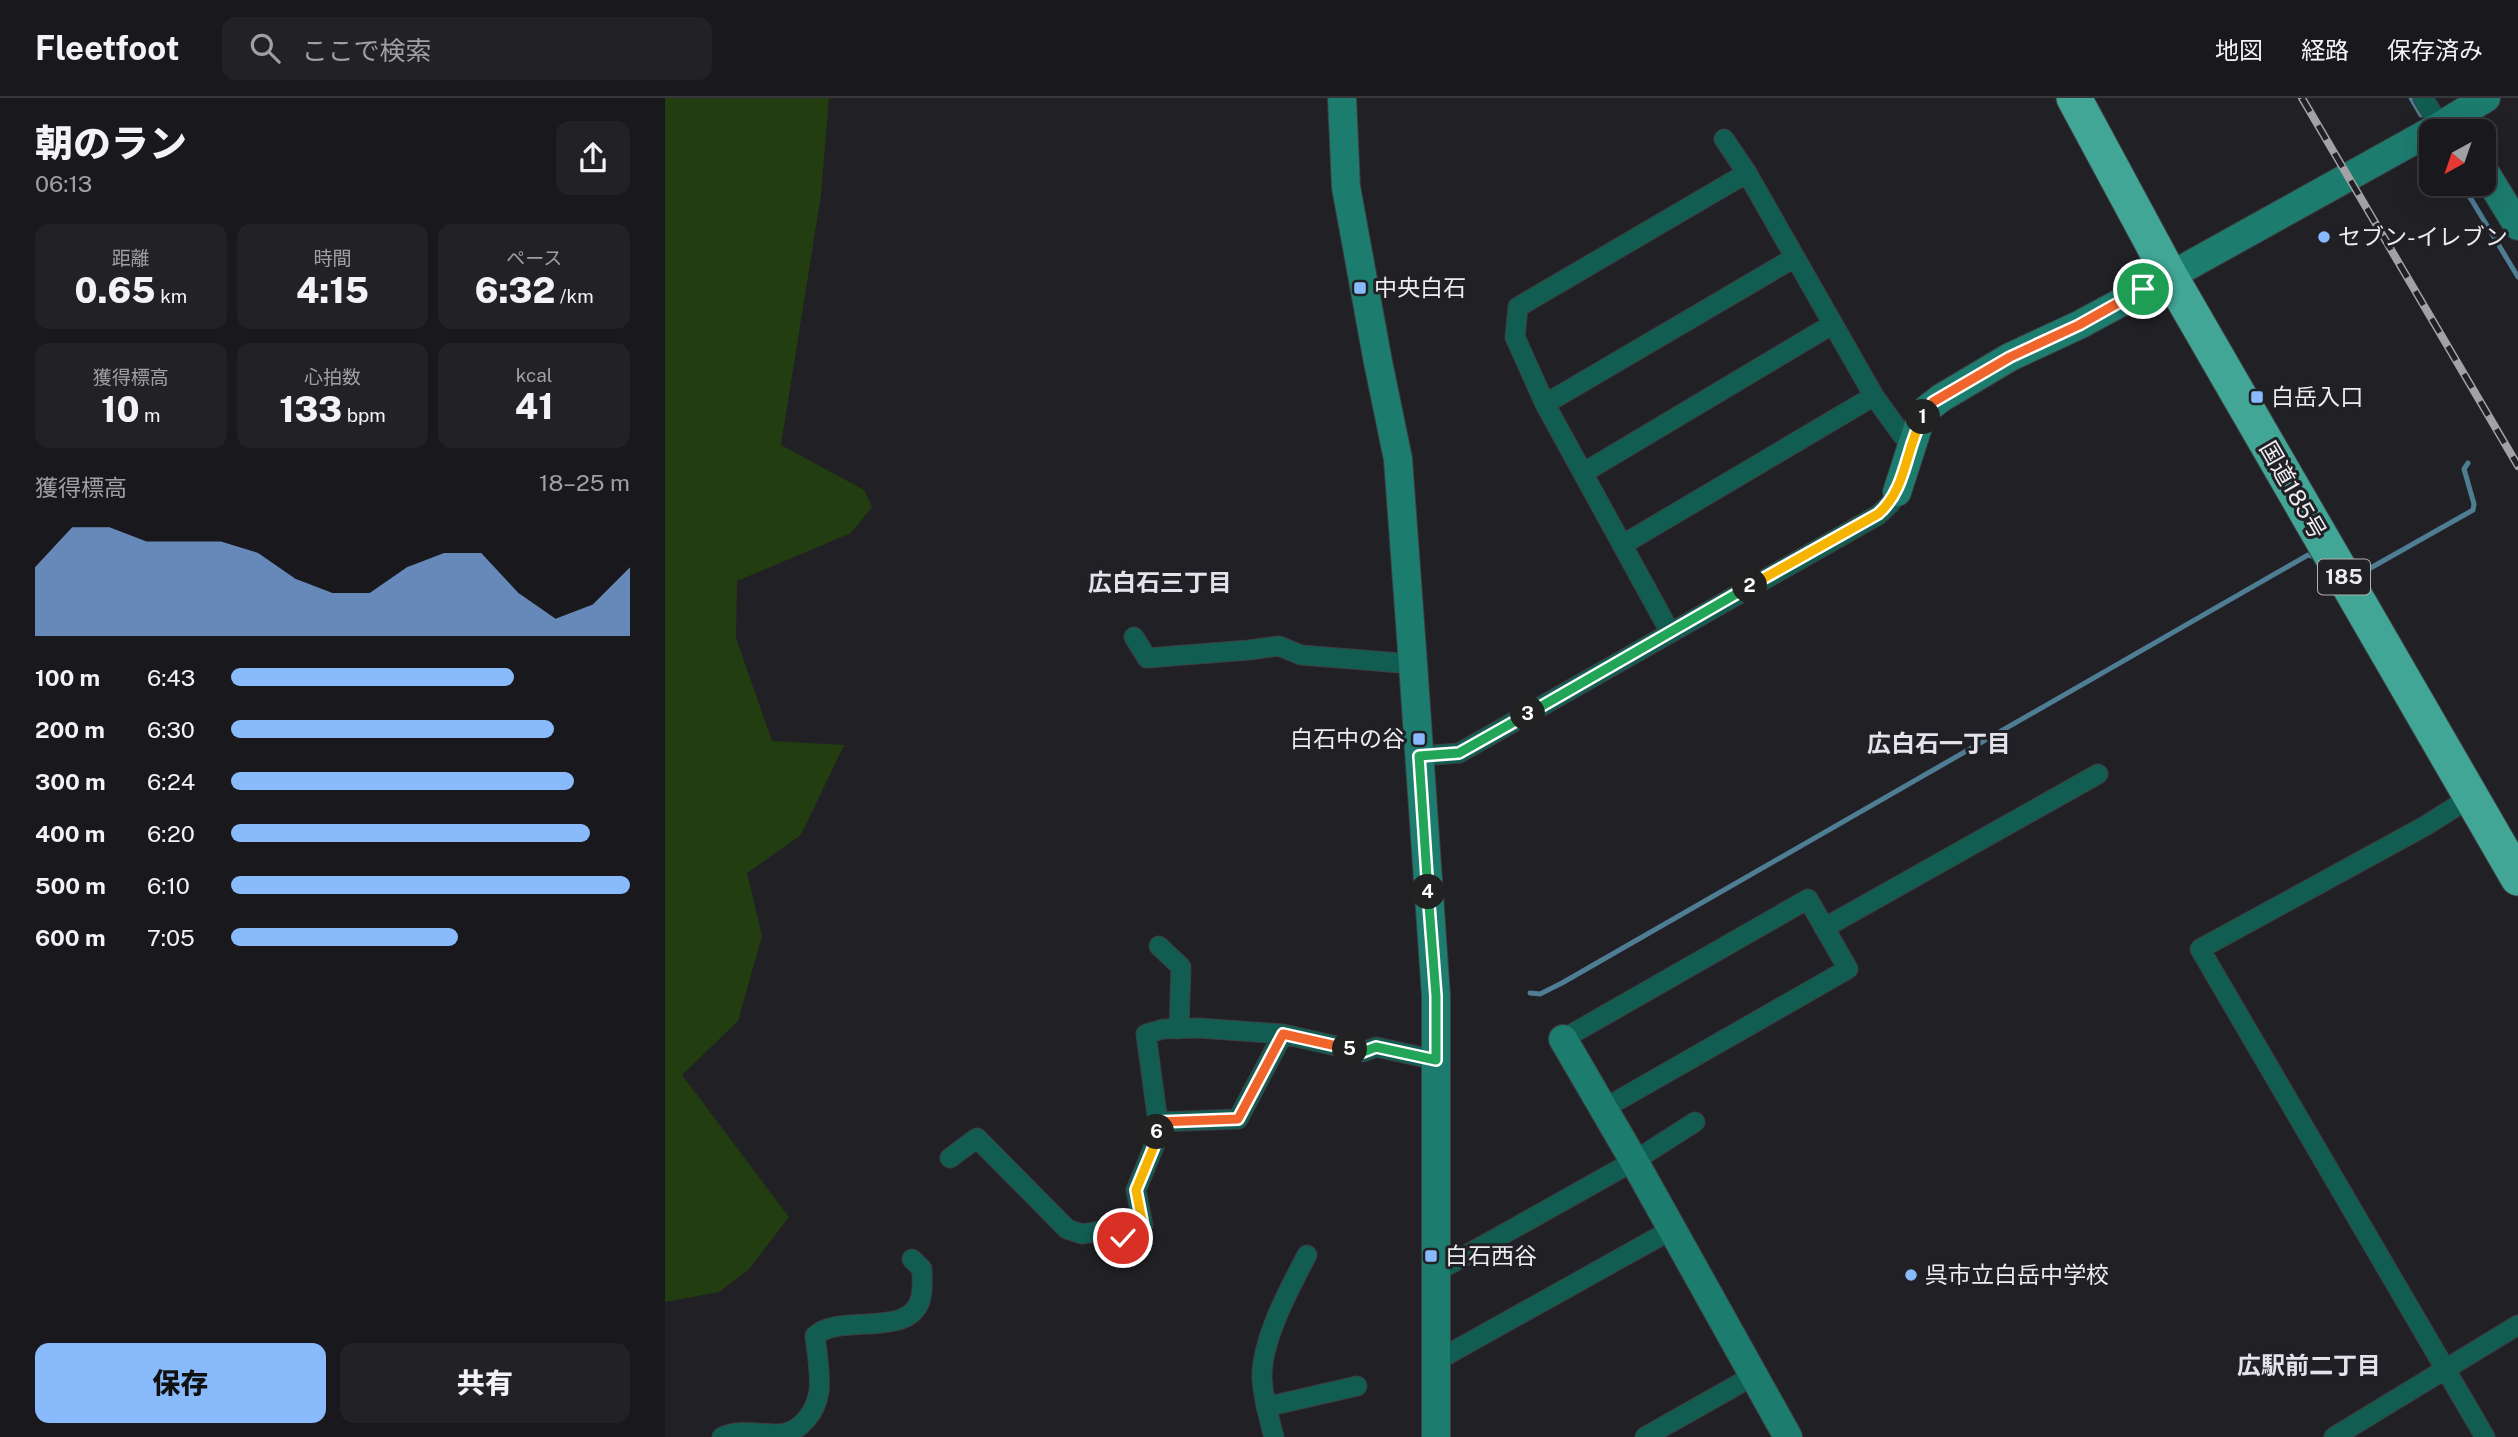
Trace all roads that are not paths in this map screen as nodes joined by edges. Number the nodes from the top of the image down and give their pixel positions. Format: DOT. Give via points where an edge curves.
graph roads {
  1 [pos="1342,98"];
  2 [pos="2074,98"];
  3 [pos="2423,98"];
  4 [pos="2486,98"];
  5 [pos="2445,119"];
  6 [pos="2459,119"];
  7 [pos="1724,139"];
  8 [pos="2419,142"];
  9 [pos="1747,173"];
  10 [pos="2496,190"];
  11 [pos="2518,226"];
  12 [pos="1794,258"];
  13 [pos="2170,276"];
  14 [pos="1833,324"];
  15 [pos="1874,396"];
  16 [pos="1545,404"];
  17 [pos="1913,441"];
  18 [pos="1583,472"];
  19 [pos="1897,492"];
  20 [pos="1622,545"];
  21 [pos="1670,632"];
  22 [pos="1134,637"];
  23 [pos="1413,664"];
  24 [pos="1419,756"];
  25 [pos="2098,774"];
  26 [pos="2471,797"];
  27 [pos="2518,878"];
  28 [pos="1825,928"];
  29 [pos="1159,946"];
  30 [pos="1179,1029"];
  31 [pos="1283,1034"];
  32 [pos="1563,1039"];
  33 [pos="1436,1060"];
  34 [pos="1603,1109"];
  35 [pos="1158,1122"];
  36 [pos="1695,1122"];
  37 [pos="950,1158"];
  38 [pos="1634,1161"];
  39 [pos="1671,1230"];
  40 [pos="1307,1255"];
  41 [pos="912,1259"];
  42 [pos="1436,1272"];
  43 [pos="2518,1325"];
  44 [pos="1436,1361"];
  45 [pos="2446,1370"];
  46 [pos="1753,1376"];
  47 [pos="1357,1386"];
  48 [pos="1266,1407"];
  49 [pos="722,1437"];
  50 [pos="1274,1437"];
  51 [pos="1436,1437"];
  52 [pos="1645,1437"];
  53 [pos="1788,1437"];
  54 [pos="2334,1437"];
  55 [pos="2485,1437"];
  1 -- 23 [label="street" via="1346,187 1398,459"];
  2 -- 13 [label="highway, 国道185号 / 185"];
  3 -- 5 [label="street"];
  4 -- 6 [label="street"];
  7 -- 9 [label="street"];
  8 -- 13 [label="street"];
  9 -- 12 [label="street"];
  9 -- 16 [label="street" via="1518,307 1515,337"];
  10 -- 11 [label="street"];
  12 -- 14 [label="street"];
  12 -- 16 [label="street"];
  13 -- 17 [label="street" via="2010,357 1941,398 1927,409"];
  13 -- 26 [label="highway, 国道185号 / 185"];
  14 -- 15 [label="street"];
  14 -- 18 [label="street"];
  15 -- 17 [label="street" via="1902,435"];
  15 -- 20 [label="street"];
  16 -- 18 [label="street"];
  17 -- 19 [label="street"];
  18 -- 20 [label="street"];
  19 -- 21 [label="street" via="1878,514"];
  20 -- 21 [label="street"];
  21 -- 24 [label="street" via="1459,753"];
  22 -- 23 [label="street" via="1147,658 1279,646 1301,656"];
  23 -- 24 [label="street"];
  24 -- 33 [label="street" via="1436,996"];
  25 -- 28 [label="street"];
  26 -- 27 [label="highway, 国道185号 / 185"];
  26 -- 45 [label="street" via="2200,949"];
  28 -- 32 [label="street" via="1808,899"];
  28 -- 34 [label="street" via="1848,969"];
  29 -- 30 [label="street" via="1181,967"];
  30 -- 31 [label="street"];
  30 -- 35 [label="street" via="1146,1034"];
  31 -- 33 [label="street" via="1363,1052 1376,1047"];
  31 -- 35 [label="street" via="1238,1119"];
  32 -- 34 [label="street"];
  33 -- 42 [label="street"];
  34 -- 38 [label="street"];
  35 -- 37 [label="street" via="1155,1144 1136,1190 1143,1226 1137,1235 1123,1238 1112,1229 1082,1234 1067,1229 977,1138"];
  36 -- 38 [label="street"];
  38 -- 39 [label="street"];
  38 -- 42 [label="street"];
  39 -- 44 [label="street"];
  39 -- 46 [label="street"];
  40 -- 48 [label="street" via="1283,1302 1267,1350 1262,1374"];
  41 -- 49 [label="street" via="922,1269 921,1298 915,1310 899,1320 834,1327 815,1336 819,1392 804,1424 793,1432"];
  42 -- 44 [label="street"];
  43 -- 45 [label="street"];
  44 -- 51 [label="street"];
  45 -- 54 [label="street"];
  45 -- 55 [label="street"];
  46 -- 52 [label="street"];
  46 -- 53 [label="street"];
  47 -- 48 [label="street"];
  48 -- 50 [label="street"];
}
